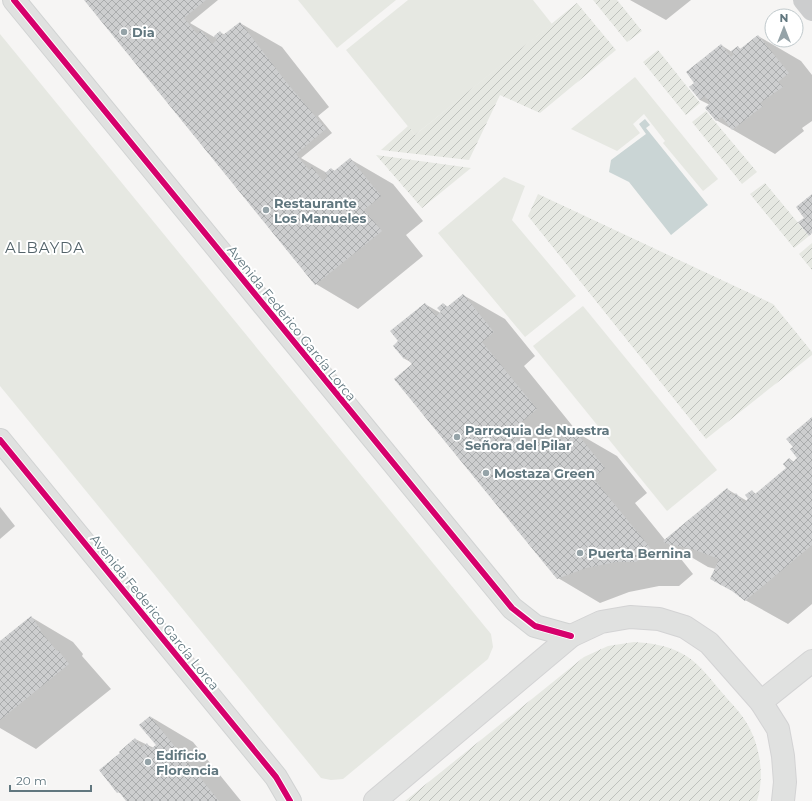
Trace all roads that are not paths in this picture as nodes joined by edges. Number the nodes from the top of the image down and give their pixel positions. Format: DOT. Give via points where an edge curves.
graph roads {
  1 [pos="14,0"];
  2 [pos="804,0"];
  3 [pos="812,10"];
  4 [pos="0,440"];
  5 [pos="571,636"];
  6 [pos="812,661"];
  7 [pos="761,702"];
  8 [pos="290,801"];
  9 [pos="375,801"];
  10 [pos="782,801"];
  1 -- 5 [label="main road, Avenida Federico García Lorca" via="512,608 535,626"];
  2 -- 3 [label="street"];
  4 -- 8 [label="main road, Avenida Federico García Lorca" via="276,777"];
  5 -- 7 [label="main road" via="601,622 630,617 658,619 685,627 709,643"];
  5 -- 9 [label="main road"];
  6 -- 7 [label="main road"];
  7 -- 10 [label="main road" via="778,729 785,782"];
}
